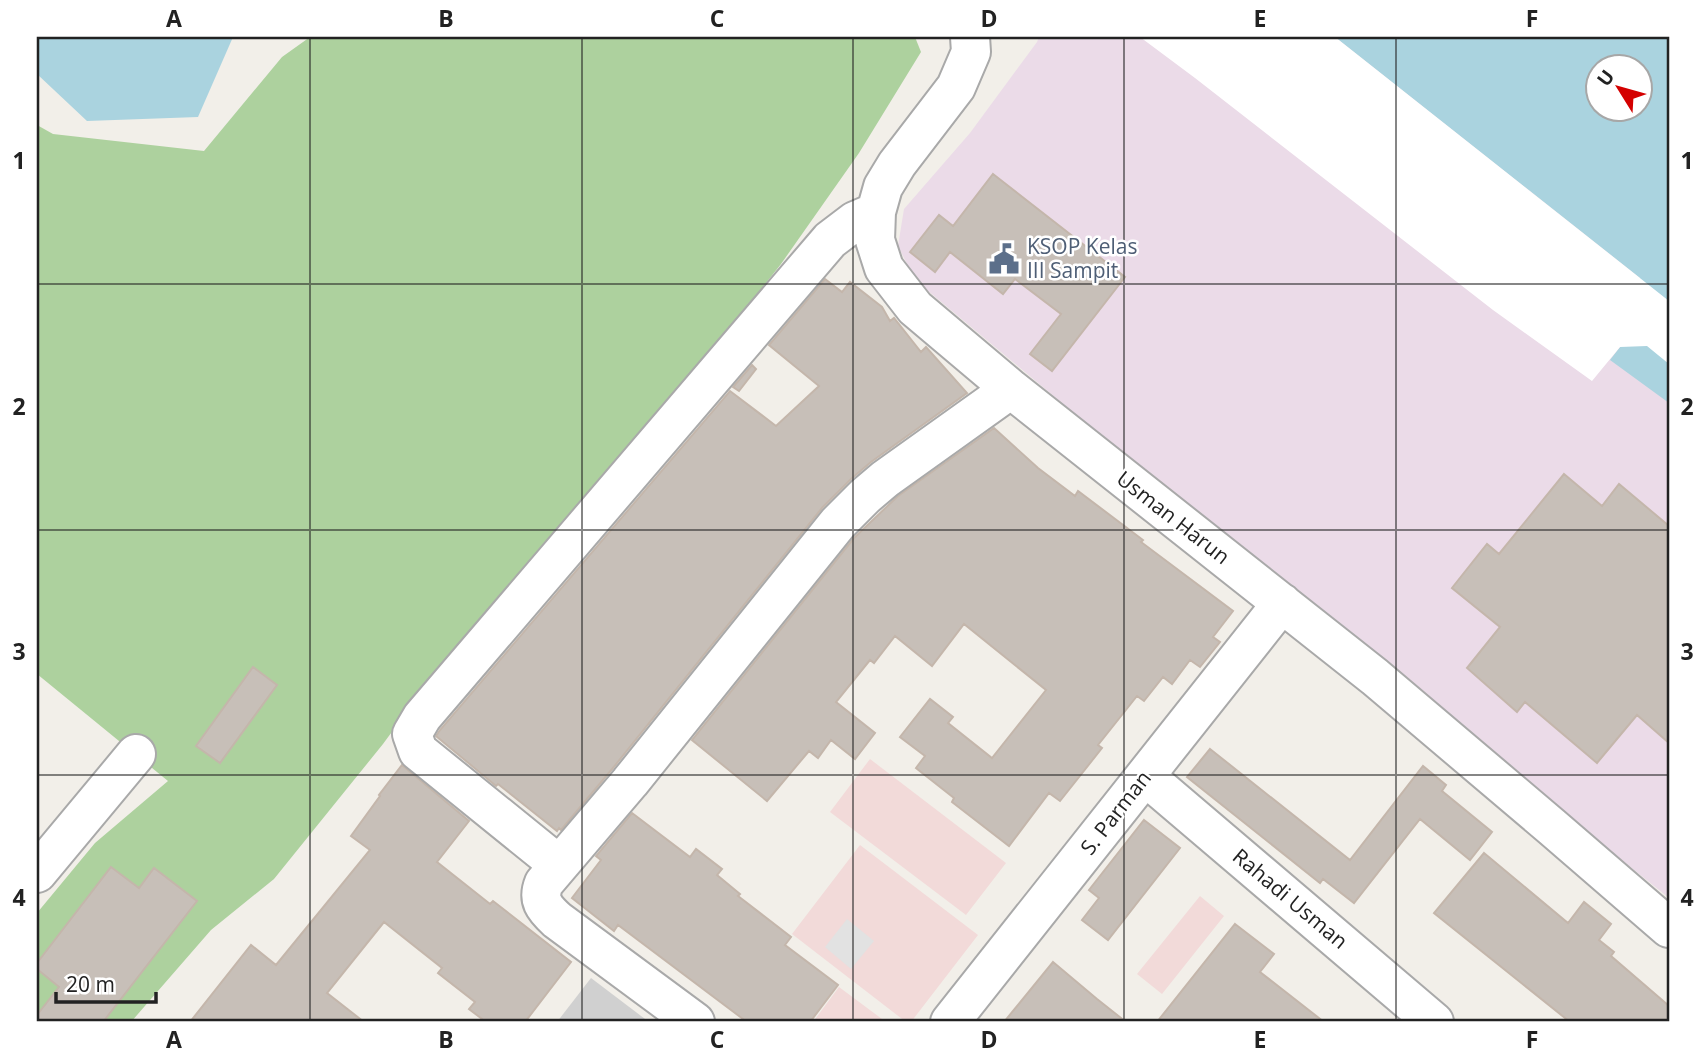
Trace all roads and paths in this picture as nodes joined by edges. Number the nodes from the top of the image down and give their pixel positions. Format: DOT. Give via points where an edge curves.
graph roads {
  1 [pos="970,37"];
  2 [pos="876,212"];
  3 [pos="1011,389"];
  4 [pos="1282,603"];
  5 [pos="136,754"];
  6 [pos="1145,776"];
  7 [pos="559,865"];
  8 [pos="37,873"];
  9 [pos="1669,928"];
  10 [pos="969,1016"];
  11 [pos="695,1022"];
  12 [pos="1434,1022"];
  1 -- 2 [label="street, Usman Harun" via="971,52 956,87 897,164 883,187"];
  2 -- 3 [label="street, Usman Harun" via="875,240 884,268 915,308"];
  2 -- 7 [label="street" via="830,240 412,734 418,751"];
  3 -- 4 [label="street, Usman Harun"];
  3 -- 7 [label="street" via="885,479 838,523"];
  4 -- 6 [label="street, S. Parman"];
  4 -- 9 [label="street, Usman Harun"];
  5 -- 8 [label="street"];
  6 -- 10 [label="street, S. Parman"];
  6 -- 12 [label="street, Rahadi Usman"];
  7 -- 11 [label="street" via="542,888 544,908"];
}
